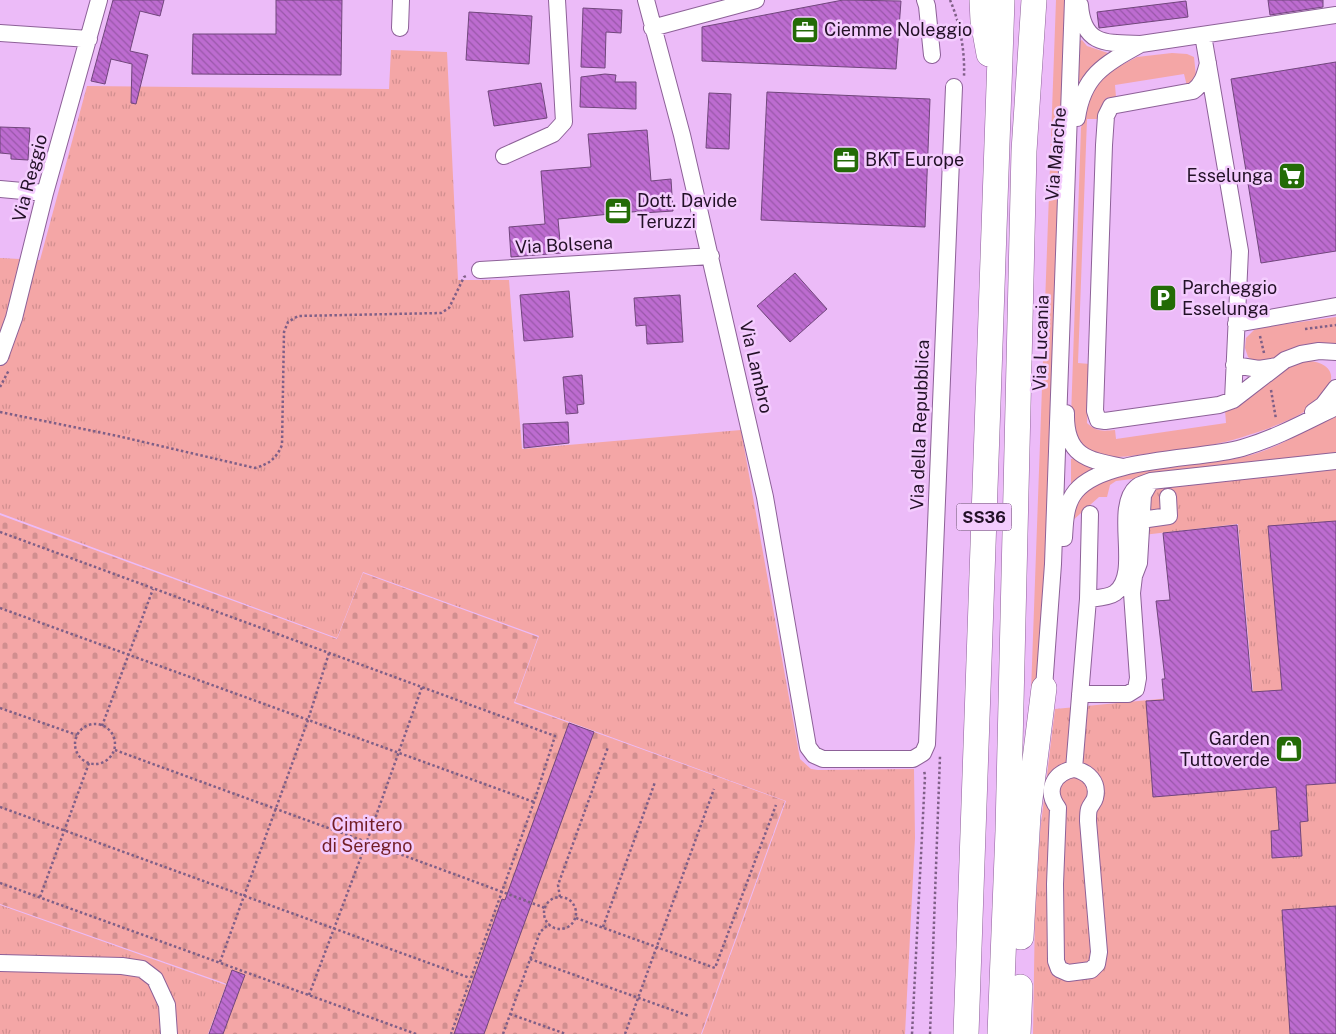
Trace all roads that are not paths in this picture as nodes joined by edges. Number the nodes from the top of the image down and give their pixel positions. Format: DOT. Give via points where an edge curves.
graph roads {
  1 [pos="99,0"];
  2 [pos="401,0"];
  3 [pos="558,0"];
  4 [pos="646,0"];
  5 [pos="756,0"];
  6 [pos="925,0"];
  7 [pos="982,0"];
  8 [pos="1002,0"];
  9 [pos="1034,0"];
  10 [pos="1073,0"];
  11 [pos="1080,0"];
  12 [pos="1336,15"];
  13 [pos="400,28"];
  14 [pos="652,28"];
  15 [pos="0,33"];
  16 [pos="1204,35"];
  17 [pos="89,39"];
  18 [pos="1140,44"];
  19 [pos="932,55"];
  20 [pos="1208,62"];
  21 [pos="954,87"];
  22 [pos="998,106"];
  23 [pos="504,156"];
  24 [pos="0,189"];
  25 [pos="45,193"];
  26 [pos="1065,235"];
  27 [pos="710,256"];
  28 [pos="480,270"];
  29 [pos="1336,306"];
  30 [pos="1236,324"];
  31 [pos="1336,352"];
  32 [pos="1301,354"];
  33 [pos="0,357"];
  34 [pos="1234,365"];
  35 [pos="1336,365"];
  36 [pos="1271,369"];
  37 [pos="1336,388"];
  38 [pos="1232,400"];
  39 [pos="1336,407"];
  40 [pos="1284,433"];
  41 [pos="1336,461"];
  42 [pos="1123,467"];
  43 [pos="1151,481"];
  44 [pos="1168,497"];
  45 [pos="1090,514"];
  46 [pos="1141,520"];
  47 [pos="1088,599"];
  48 [pos="1044,688"];
  49 [pos="1080,694"];
  50 [pos="808,746"];
  51 [pos="1074,770"];
  52 [pos="0,963"];
  53 [pos="169,1034"];
  54 [pos="966,1034"];
  55 [pos="1000,1034"];
  56 [pos="1018,1034"];
  1 -- 17 [label="street, Via Reggio"];
  2 -- 13 [label="street"];
  3 -- 23 [label="street" via="564,122 553,134"];
  4 -- 14 [label="street, Via Lambro"];
  5 -- 14 [label="street"];
  6 -- 19 [label="street"];
  7 -- 22 [label="highway"];
  8 -- 22 [label="highway, SS36"];
  9 -- 55 [label="highway, SS36" via="1024,151"];
  10 -- 26 [label="street, Via Lucania"];
  11 -- 18 [label="street, Via Marche" via="1081,20 1087,31 1109,43"];
  12 -- 16 [label="street, Via Marche"];
  14 -- 27 [label="street, Via Lambro" via="682,135"];
  15 -- 17 [label="street"];
  16 -- 18 [label="street, Via Marche"];
  16 -- 20 [label="street"];
  17 -- 25 [label="street, Via Reggio"];
  18 -- 26 [label="street, Via Marche" via="1102,68 1089,82 1079,102 1074,201"];
  20 -- 30 [label="street" via="1240,251"];
  20 -- 38 [label="street" via="1200,86 1193,91 1111,106 1106,116 1095,412 1098,420 1106,421"];
  21 -- 50 [label="street, Via della Repubblica" via="927,744 913,759 824,759 814,755"];
  22 -- 54 [label="highway, SS36"];
  24 -- 25 [label="street"];
  25 -- 33 [label="street, Via Reggio" via="14,318"];
  26 -- 42 [label="street" via="1072,280 1066,420 1070,440 1077,451 1089,459"];
  26 -- 48 [label="street, Via Lucania"];
  27 -- 28 [label="street, Via Bolsena"];
  27 -- 50 [label="street, Via Lambro" via="765,497"];
  29 -- 30 [label="street"];
  30 -- 34 [label="street"];
  31 -- 32 [label="street"];
  32 -- 35 [label="street" via="1321,356"];
  32 -- 36 [label="street"];
  34 -- 36 [label="street"];
  34 -- 38 [label="street"];
  36 -- 38 [label="street"];
  37 -- 40 [label="street" via="1323,405"];
  39 -- 40 [label="street"];
  40 -- 42 [label="street" via="1219,453"];
  41 -- 43 [label="street"];
  42 -- 48 [label="street" via="1087,482 1069,503 1065,519 1058,638"];
  43 -- 46 [label="street" via="1143,496"];
  43 -- 47 [label="street" via="1138,486 1127,501 1126,574 1121,586 1114,594"];
  44 -- 46 [label="street" via="1169,516"];
  45 -- 47 [label="street"];
  46 -- 49 [label="street" via="1139,562 1132,593 1136,689 1128,694"];
  47 -- 49 [label="street"];
  48 -- 56 [label="highway" via="1028,814"];
  49 -- 51 [label="street"];
  51 -- 51 [label="street" via="1059,774 1054,780 1051,795 1058,808 1056,962 1059,969 1068,973 1091,970 1097,964 1099,952 1088,821 1096,788 1088,775"];
  52 -- 53 [label="street" via="142,969 155,980 167,1005"];
}
